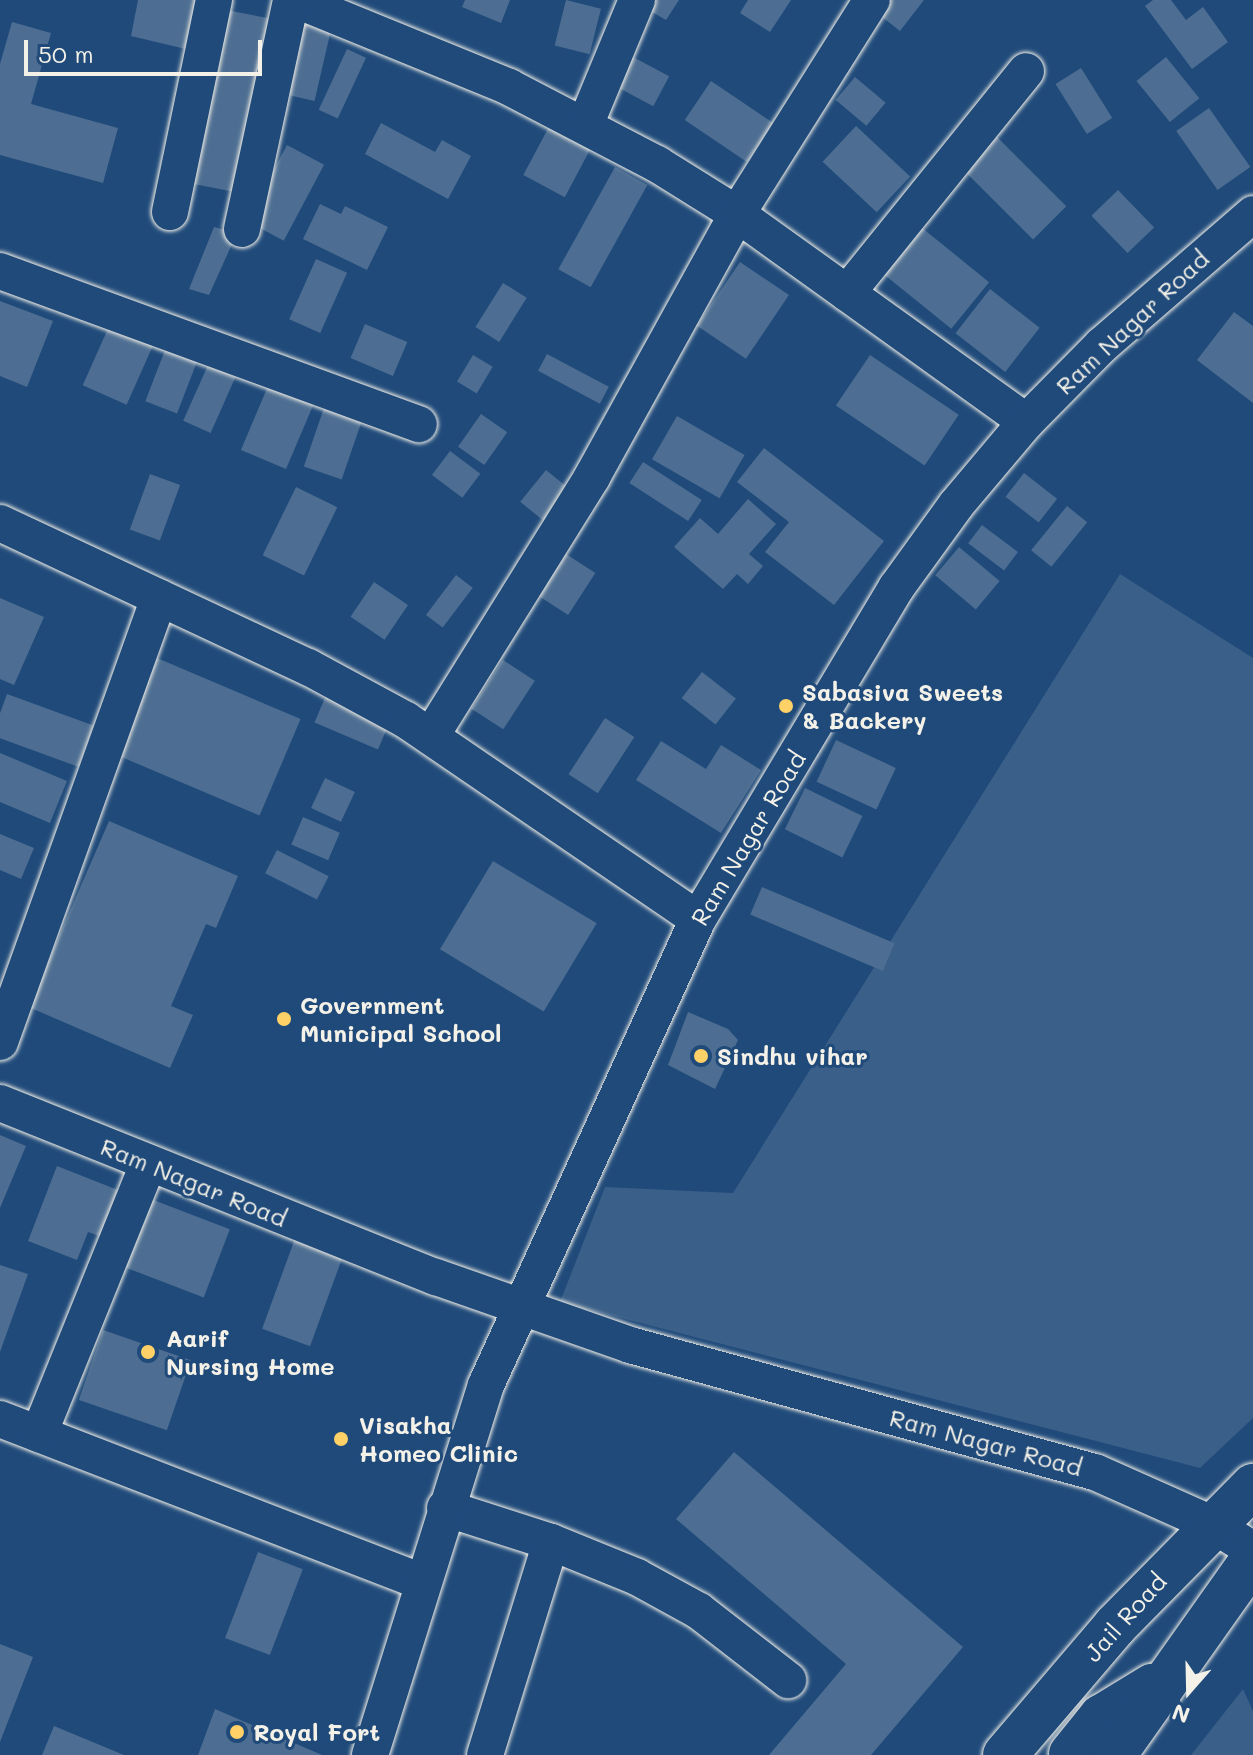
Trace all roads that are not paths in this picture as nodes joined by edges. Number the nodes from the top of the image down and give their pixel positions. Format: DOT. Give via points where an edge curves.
graph roads {
  1 [pos="214,0"];
  2 [pos="294,0"];
  3 [pos="637,0"];
  4 [pos="872,0"];
  5 [pos="1026,71"];
  6 [pos="586,123"];
  7 [pos="170,212"];
  8 [pos="737,214"];
  9 [pos="1253,214"];
  10 [pos="242,229"];
  11 [pos="0,271"];
  12 [pos="847,293"];
  13 [pos="1026,422"];
  14 [pos="419,424"];
  15 [pos="0,523"];
  16 [pos="159,598"];
  17 [pos="431,736"];
  18 [pos="698,919"];
  19 [pos="0,1042"];
  20 [pos="0,1103"];
  21 [pos="148,1164"];
  22 [pos="524,1309"];
  23 [pos="0,1419"];
  24 [pos="39,1434"];
  25 [pos="1253,1486"];
  26 [pos="445,1508"];
  27 [pos="1212,1524"];
  28 [pos="551,1542"];
  29 [pos="1253,1550"];
  30 [pos="1253,1559"];
  31 [pos="422,1582"];
  32 [pos="1115,1626"];
  33 [pos="1164,1678"];
  34 [pos="788,1680"];
  35 [pos="1063,1749"];
  36 [pos="370,1755"];
  37 [pos="485,1755"];
  38 [pos="1005,1755"];
  39 [pos="1114,1755"];
  1 -- 7 [label="street"];
  2 -- 6 [label="street"];
  2 -- 10 [label="street"];
  3 -- 6 [label="street"];
  4 -- 8 [label="street"];
  5 -- 12 [label="street"];
  6 -- 8 [label="street"];
  8 -- 12 [label="street"];
  8 -- 17 [label="street" via="592,477"];
  9 -- 13 [label="street, Ram Nagar Road" via="1102,345"];
  11 -- 14 [label="street"];
  12 -- 13 [label="street"];
  13 -- 18 [label="street, Ram Nagar Road" via="896,588"];
  15 -- 16 [label="street"];
  16 -- 17 [label="street" via="308,667"];
  16 -- 19 [label="street"];
  17 -- 18 [label="street"];
  18 -- 22 [label="street, Ram Nagar Road"];
  20 -- 21 [label="street, Ram Nagar Road"];
  21 -- 22 [label="street, Ram Nagar Road"];
  21 -- 24 [label="street"];
  22 -- 26 [label="street" via="486,1385"];
  22 -- 27 [label="street, Ram Nagar Road" via="630,1345 1095,1472"];
  23 -- 24 [label="street"];
  24 -- 31 [label="street"];
  25 -- 27 [label="main road, Jail Road"];
  26 -- 28 [label="street"];
  26 -- 31 [label="street"];
  27 -- 29 [label="street, Ram Nagar Road"];
  27 -- 32 [label="main road, Jail Road"];
  28 -- 34 [label="street" via="699,1611"];
  28 -- 37 [label="street"];
  30 -- 33 [label="main road"];
  31 -- 36 [label="street"];
  32 -- 35 [label="main road"];
  32 -- 38 [label="main road, Jail Road"];
  33 -- 35 [label="main road" via="1101,1717"];
  33 -- 39 [label="main road"];
}
